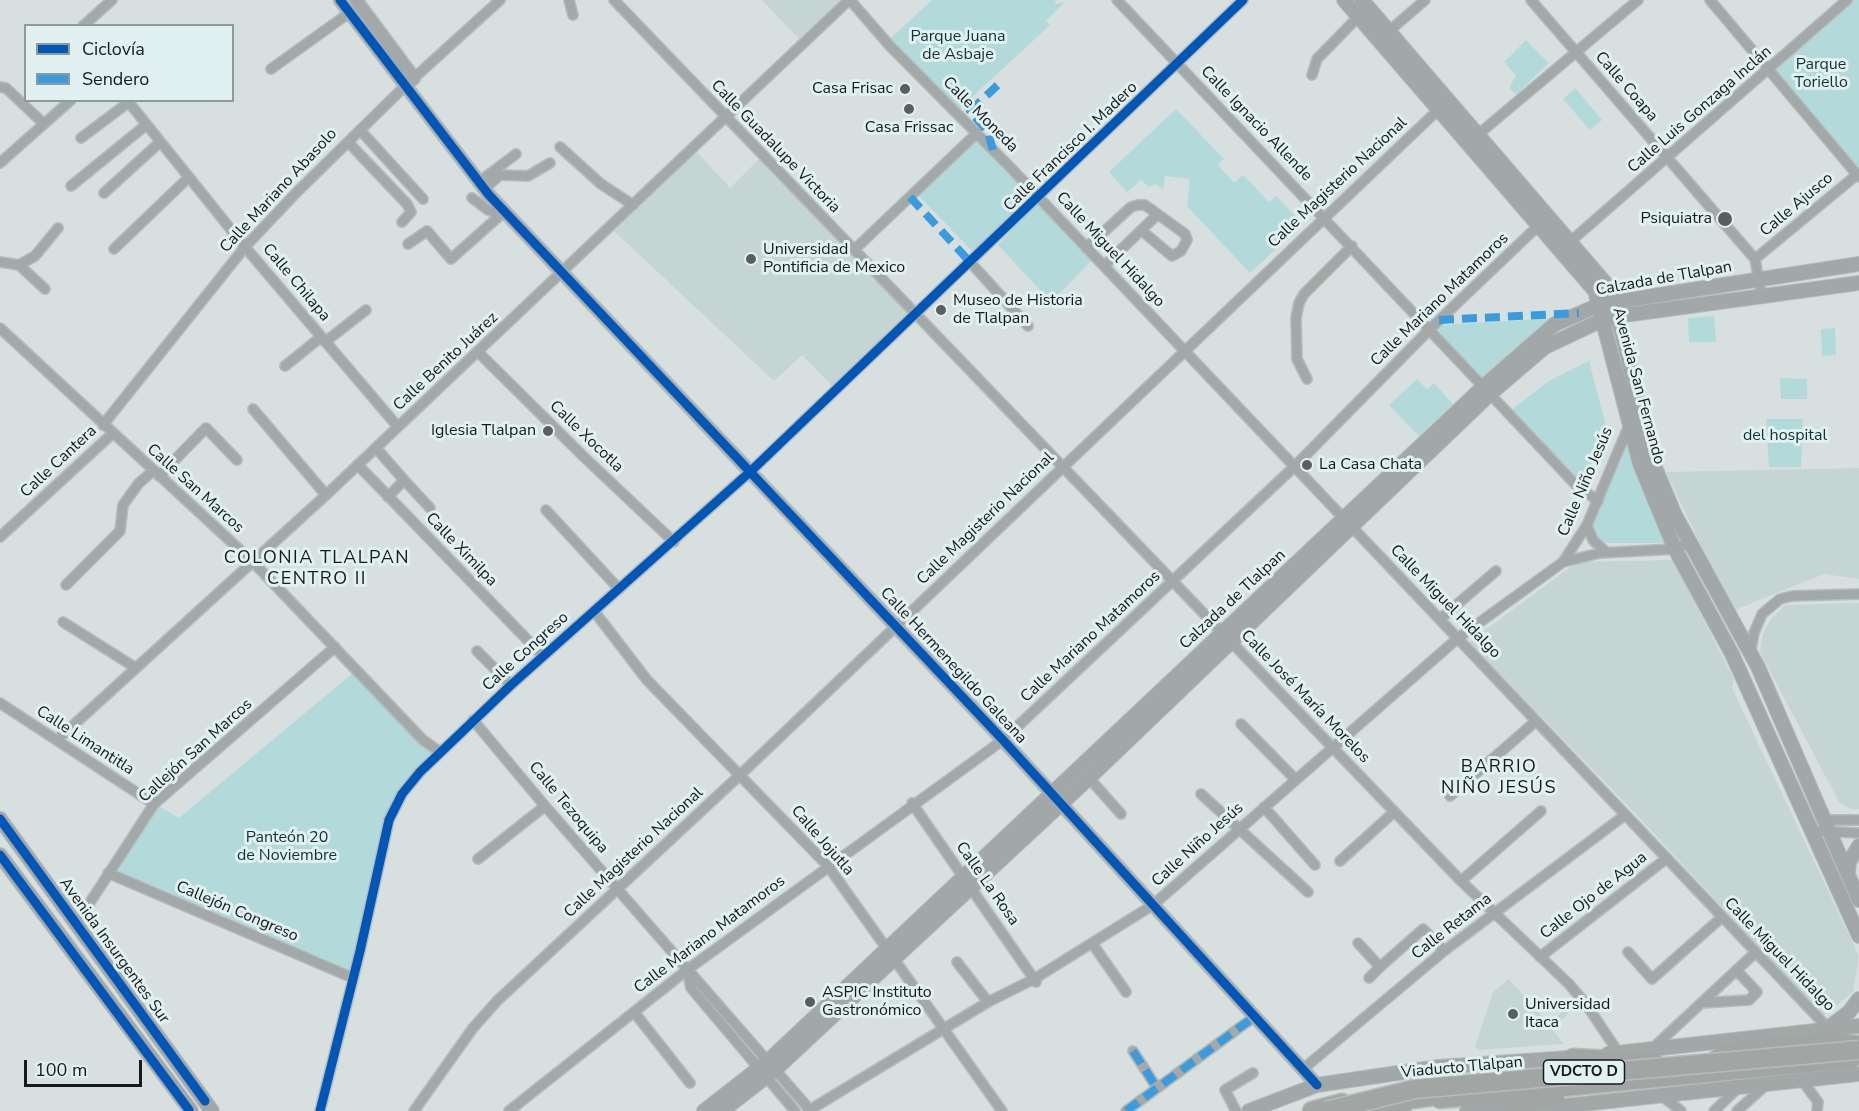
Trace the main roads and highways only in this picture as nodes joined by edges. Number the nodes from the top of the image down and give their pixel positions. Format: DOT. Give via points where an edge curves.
graph roads {
  1 [pos="1344,0"];
  2 [pos="1362,0"];
  3 [pos="1472,140"];
  4 [pos="1859,264"];
  5 [pos="1859,282"];
  6 [pos="1614,302"];
  7 [pos="1599,305"];
  8 [pos="1617,316"];
  9 [pos="1602,320"];
  10 [pos="1487,390"];
  11 [pos="1634,422"];
  12 [pos="1699,559"];
  13 [pos="1687,569"];
  14 [pos="1226,637"];
  15 [pos="1777,711"];
  16 [pos="1758,713"];
  17 [pos="1056,800"];
  18 [pos="0,819"];
  19 [pos="1859,846"];
  20 [pos="0,855"];
  21 [pos="1848,875"];
  22 [pos="1859,900"];
  23 [pos="1859,936"];
  24 [pos="1859,999"];
  25 [pos="1859,1026"];
  26 [pos="1828,1028"];
  27 [pos="1859,1047"];
  28 [pos="1573,1058"];
  29 [pos="1859,1059"];
  30 [pos="1715,1066"];
  31 [pos="767,1069"];
  32 [pos="1678,1069"];
  33 [pos="1859,1074"];
  34 [pos="1762,1079"];
  35 [pos="1512,1105"];
  36 [pos="208,1106"];
  37 [pos="189,1111"];
  38 [pos="704,1111"];
  39 [pos="722,1111"];
  40 [pos="1249,1111"];
  41 [pos="1311,1111"];
  42 [pos="1326,1111"];
  43 [pos="1352,1111"];
  44 [pos="1367,1111"];
  45 [pos="1467,1111"];
  1 -- 3 [label="main road, Avenida San Fernando" via="1438,110"];
  2 -- 3 [label="main road, Avenida San Fernando"];
  3 -- 6 [label="main road, Avenida San Fernando" via="1570,241 1607,285"];
  3 -- 7 [label="main road, Avenida San Fernando" via="1595,291"];
  4 -- 6 [label="main road, Calzada de Tlalpan"];
  5 -- 8 [label="main road, Calzada de Tlalpan"];
  6 -- 7 [label="main road, Calzada de Tlalpan"];
  6 -- 8 [label="main road, Avenida San Fernando"];
  7 -- 9 [label="main road, Avenida San Fernando"];
  7 -- 10 [label="main road, Calzada de Tlalpan" via="1555,324"];
  8 -- 9 [label="main road, Calzada de Tlalpan"];
  8 -- 11 [label="main road, Avenida San Fernando"];
  9 -- 10 [label="main road, Calzada de Tlalpan" via="1545,347"];
  9 -- 11 [label="main road, Avenida San Fernando"];
  10 -- 14 [label="main road, Calzada de Tlalpan"];
  11 -- 12 [label="main road, Avenida San Fernando"];
  11 -- 13 [label="main road, Avenida San Fernando" via="1640,464"];
  12 -- 13 [label="main road" via="1697,569"];
  12 -- 15 [label="main road, Avenida San Fernando"];
  13 -- 16 [label="main road, Avenida San Fernando"];
  14 -- 17 [label="main road, Calzada de Tlalpan"];
  14 -- 17 [label="main road, Calzada de Tlalpan" via="1089,778"];
  15 -- 16 [label="main road"];
  15 -- 21 [label="main road, Avenida San Fernando"];
  16 -- 23 [label="main road, Avenida San Fernando"];
  17 -- 31 [label="main road, Calzada de Tlalpan"];
  18 -- 36 [label="main road, Avenida Insurgentes Sur"];
  19 -- 21 [label="main road" via="1849,862"];
  20 -- 37 [label="main road, Avenida Insurgentes Sur"];
  21 -- 22 [label="main road, Avenida San Fernando"];
  24 -- 26 [label="main road"];
  25 -- 26 [label="main road, Viaducto Tlalpan"];
  26 -- 28 [label="main road, Viaducto Tlalpan"];
  27 -- 30 [label="highway, Viaducto Tlalpan / VDCTO D"];
  27 -- 30 [label="highway" via="1828,1042 1753,1049 1727,1053"];
  27 -- 42 [label="highway, bridge" via="1415,1089"];
  28 -- 32 [label="highway"];
  28 -- 40 [label="main road, Viaducto Tlalpan" via="1438,1067 1317,1085"];
  29 -- 30 [label="highway, Viaducto Tlalpan / VDCTO D"];
  29 -- 34 [label="highway"];
  29 -- 43 [label="highway" via="1504,1088"];
  30 -- 32 [label="highway, Viaducto Tlalpan / VDCTO D"];
  30 -- 34 [label="highway"];
  31 -- 38 [label="main road, Calzada de Tlalpan"];
  31 -- 39 [label="main road, Calzada de Tlalpan"];
  32 -- 35 [label="highway" via="1640,1085"];
  32 -- 41 [label="highway, Viaducto Tlalpan / VDCTO D" via="1435,1086 1378,1094"];
  32 -- 44 [label="highway, Viaducto Tlalpan / VDCTO D" via="1425,1100"];
  33 -- 34 [label="main road"];
  34 -- 35 [label="main road" via="1738,1088 1662,1096 1556,1107"];
  35 -- 45 [label="main road"];
}
